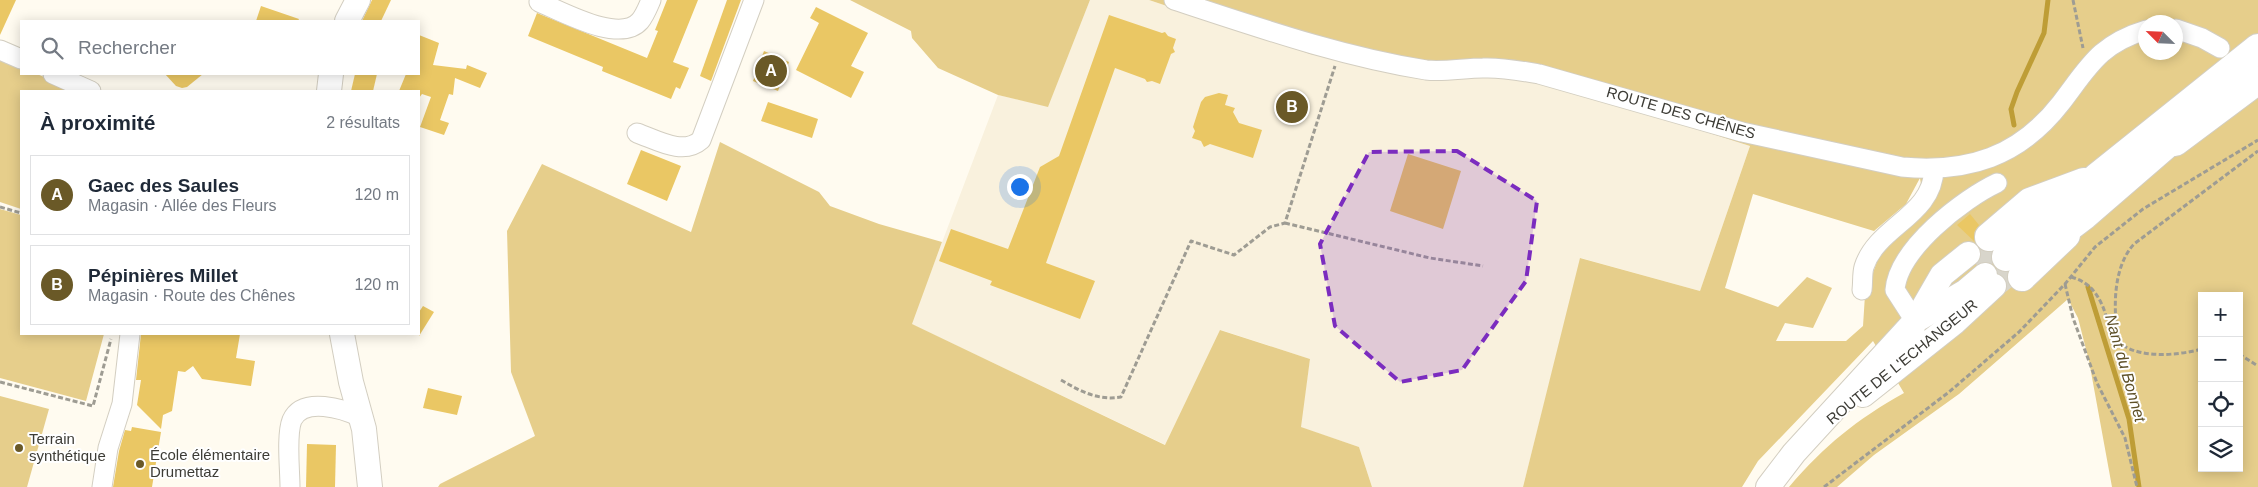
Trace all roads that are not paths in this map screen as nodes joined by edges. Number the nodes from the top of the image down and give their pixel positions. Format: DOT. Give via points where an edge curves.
graph roads {
  1 [pos="358,0"];
  2 [pos="651,0"];
  3 [pos="754,0"];
  4 [pos="1174,0"];
  5 [pos="539,2"];
  6 [pos="348,20"];
  7 [pos="2183,31"];
  8 [pos="2138,33"];
  9 [pos="2258,36"];
  10 [pos="2220,48"];
  11 [pos="2258,48"];
  12 [pos="0,50"];
  13 [pos="20,59"];
  14 [pos="2258,64"];
  15 [pos="55,75"];
  16 [pos="331,75"];
  17 [pos="2258,80"];
  18 [pos="89,90"];
  19 [pos="329,90"];
  20 [pos="637,133"];
  21 [pos="2149,134"];
  22 [pos="2143,165"];
  23 [pos="1934,169"];
  24 [pos="1997,183"];
  25 [pos="1862,290"];
  26 [pos="1915,321"];
  27 [pos="130,335"];
  28 [pos="342,335"];
  29 [pos="350,335"];
  30 [pos="1940,335"];
  31 [pos="362,423"];
  32 [pos="1809,437"];
  33 [pos="102,487"];
  34 [pos="290,487"];
  35 [pos="370,487"];
  36 [pos="1768,487"];
  1 -- 6 [label="main road"];
  2 -- 5 [label="street" via="640,21 624,30 610,29"];
  3 -- 20 [label="street" via="701,140 691,146 679,147"];
  4 -- 23 [label="street, ROUTE DES CHÊNES" via="1372,60 1429,70 1485,68 1539,74 1742,132 1902,168"];
  7 -- 10 [label="street"];
  8 -- 23 [label="street, ROUTE DES CHÊNES" via="2117,41 2091,61 2060,104 2029,137 1990,158"];
  9 -- 21 [label="highway"];
  11 -- 21 [label="highway"];
  12 -- 13 [label="street"];
  14 -- 22 [label="highway"];
  15 -- 18 [label="street"];
  16 -- 19 [label="main road"];
  17 -- 22 [label="highway"];
  21 -- 22 [label="highway" via="2097,177 2030,202 2006,257 2085,215"];
  23 -- 25 [label="street" via="1924,200 1883,239 1864,266"];
  24 -- 26 [label="street" via="1969,198 1943,220 1898,273 1895,290"];
  26 -- 30 [label="street" via="1915,334"];
  26 -- 30 [label="main road, ROUTE DE L'ECHANGEUR" via="1942,275 1985,275"];
  26 -- 32 [label="main road, ROUTE DE L'ECHANGEUR"];
  27 -- 33 [label="street" via="122,404 108,448"];
  28 -- 31 [label="main road"];
  29 -- 31 [label="main road" via="360,384"];
  30 -- 32 [label="main road, ROUTE DE L'ECHANGEUR"];
  31 -- 34 [label="street" via="345,410 327,406 297,414 291,426"];
  31 -- 35 [label="main road"];
  32 -- 36 [label="main road, ROUTE DE L'ECHANGEUR"];
}
